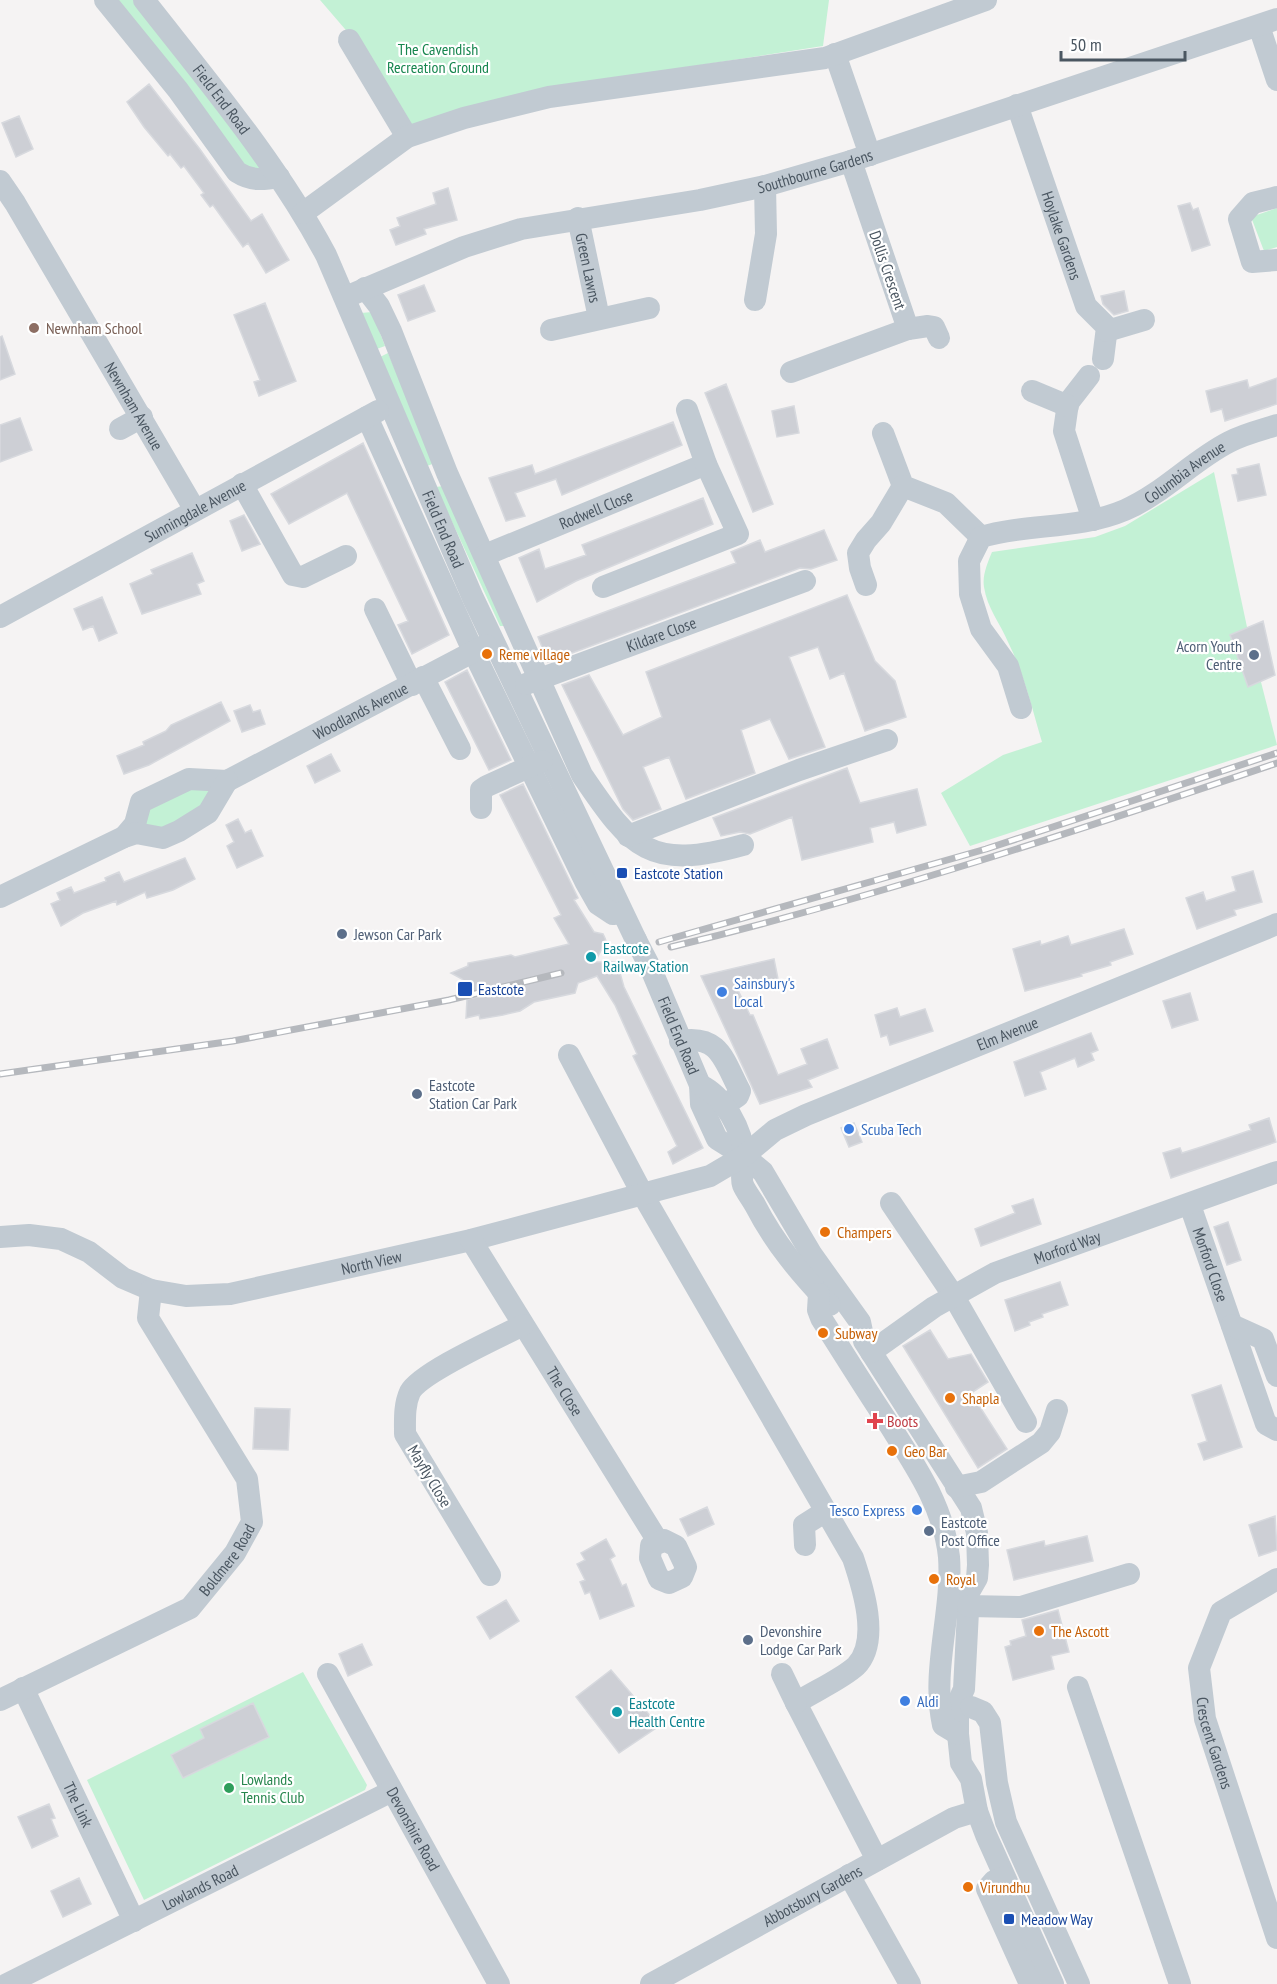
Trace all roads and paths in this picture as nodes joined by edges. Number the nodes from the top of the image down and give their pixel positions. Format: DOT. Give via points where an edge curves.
graph roads {
  1 [pos="105,0"];
  2 [pos="144,0"];
  3 [pos="986,0"];
  4 [pos="1268,23"];
  5 [pos="349,40"];
  6 [pos="835,54"];
  7 [pos="1277,80"];
  8 [pos="1017,105"];
  9 [pos="407,137"];
  10 [pos="860,158"];
  11 [pos="279,177"];
  12 [pos="0,181"];
  13 [pos="765,186"];
  14 [pos="1277,197"];
  15 [pos="303,213"];
  16 [pos="578,219"];
  17 [pos="1277,260"];
  18 [pos="363,297"];
  19 [pos="755,300"];
  20 [pos="649,308"];
  21 [pos="599,318"];
  22 [pos="1144,320"];
  23 [pos="908,329"];
  24 [pos="551,330"];
  25 [pos="1107,331"];
  26 [pos="939,338"];
  27 [pos="791,372"];
  28 [pos="1032,391"];
  29 [pos="391,405"];
  30 [pos="1068,406"];
  31 [pos="687,410"];
  32 [pos="142,417"];
  33 [pos="367,417"];
  34 [pos="1277,425"];
  35 [pos="120,429"];
  36 [pos="884,433"];
  37 [pos="706,464"];
  38 [pos="447,472"];
  39 [pos="425,481"];
  40 [pos="242,484"];
  41 [pos="903,486"];
  42 [pos="195,510"];
  43 [pos="1093,520"];
  44 [pos="981,537"];
  45 [pos="485,555"];
  46 [pos="346,556"];
  47 [pos="805,581"];
  48 [pos="866,585"];
  49 [pos="603,587"];
  50 [pos="375,609"];
  51 [pos="0,617"];
  52 [pos="517,631"];
  53 [pos="484,647"];
  54 [pos="538,679"];
  55 [pos="417,681"];
  56 [pos="516,688"];
  57 [pos="1021,708"];
  58 [pos="568,740"];
  59 [pos="887,740"];
  60 [pos="460,749"];
  61 [pos="541,758"];
  62 [pos="227,781"];
  63 [pos="593,790"];
  64 [pos="481,807"];
  65 [pos="573,808"];
  66 [pos="628,836"];
  67 [pos="124,837"];
  68 [pos="743,845"];
  69 [pos="0,897"];
  70 [pos="622,914"];
  71 [pos="1277,924"];
  72 [pos="680,1041"];
  73 [pos="569,1055"];
  74 [pos="700,1085"];
  75 [pos="725,1105"];
  76 [pos="744,1156"];
  77 [pos="1277,1172"];
  78 [pos="643,1195"];
  79 [pos="891,1203"];
  80 [pos="1190,1205"];
  81 [pos="0,1237"];
  82 [pos="471,1240"];
  83 [pos="151,1290"];
  84 [pos="819,1294"];
  85 [pos="953,1295"];
  86 [pos="523,1325"];
  87 [pos="1232,1325"];
  88 [pos="868,1346"];
  89 [pos="1277,1376"];
  90 [pos="892,1386"];
  91 [pos="873,1400"];
  92 [pos="1058,1410"];
  93 [pos="1026,1422"];
  94 [pos="1277,1430"];
  95 [pos="956,1487"];
  96 [pos="658,1543"];
  97 [pos="957,1568"];
  98 [pos="1129,1574"];
  99 [pos="490,1575"];
  100 [pos="1277,1579"];
  101 [pos="968,1599"];
  102 [pos="328,1674"];
  103 [pos="782,1674"];
  104 [pos="1078,1687"];
  105 [pos="22,1688"];
  106 [pos="967,1698"];
  107 [pos="0,1700"];
  108 [pos="796,1702"];
  109 [pos="958,1734"];
  110 [pos="971,1779"];
  111 [pos="392,1791"];
  112 [pos="977,1810"];
  113 [pos="877,1860"];
  114 [pos="849,1875"];
  115 [pos="1008,1887"];
  116 [pos="1035,1887"];
  117 [pos="134,1921"];
  118 [pos="1277,1938"];
  119 [pos="7,1984"];
  120 [pos="499,1984"];
  121 [pos="651,1984"];
  122 [pos="910,1984"];
  123 [pos="1030,1984"];
  124 [pos="1053,1984"];
  125 [pos="1078,1984"];
  126 [pos="1180,1984"];
  1 -- 11 [label="street" via="178,90 237,172 248,179"];
  2 -- 11 [label="street, Field End Road" via="261,148"];
  3 -- 6 [label="street"];
  4 -- 7 [label="street"];
  4 -- 8 [label="street, Southbourne Gardens"];
  5 -- 9 [label="street"];
  6 -- 9 [label="street" via="549,97"];
  6 -- 10 [label="street, Dollis Crescent"];
  8 -- 10 [label="street, Southbourne Gardens"];
  8 -- 25 [label="street, Hoylake Gardens" via="1086,306"];
  9 -- 15 [label="street"];
  10 -- 13 [label="street, Southbourne Gardens"];
  10 -- 23 [label="street, Dollis Crescent"];
  11 -- 15 [label="street, Field End Road"];
  12 -- 32 [label="street, Newnham Avenue"];
  13 -- 16 [label="street, Southbourne Gardens"];
  13 -- 19 [label="street" via="766,234"];
  14 -- 17 [label="street" via="1253,203 1239,219 1252,262"];
  15 -- 18 [label="street, Field End Road"];
  16 -- 18 [label="street, Southbourne Gardens" via="520,229 464,247"];
  16 -- 21 [label="street, Green Lawns"];
  18 -- 29 [label="street, Field End Road"];
  18 -- 38 [label="street"];
  20 -- 21 [label="street, Green Lawns"];
  21 -- 24 [label="street, Green Lawns"];
  22 -- 25 [label="street"];
  23 -- 26 [label="street" via="934,327"];
  23 -- 27 [label="street, Dollis Crescent"];
  25 -- 30 [label="street" via="1096,367"];
  28 -- 30 [label="street"];
  29 -- 33 [label="street, Sunningdale Avenue"];
  29 -- 39 [label="street, Field End Road"];
  30 -- 43 [label="street" via="1064,431"];
  31 -- 37 [label="street"];
  32 -- 35 [label="street"];
  32 -- 42 [label="street, Newnham Avenue"];
  33 -- 40 [label="street, Sunningdale Avenue"];
  33 -- 53 [label="street"];
  34 -- 43 [label="street, Columbia Avenue" via="1230,441 1146,499"];
  36 -- 41 [label="street"];
  37 -- 45 [label="street, Rodwell Close"];
  37 -- 49 [label="street" via="738,534"];
  38 -- 39 [label="street"];
  38 -- 45 [label="street"];
  39 -- 53 [label="street, Field End Road"];
  40 -- 42 [label="street, Sunningdale Avenue"];
  40 -- 46 [label="street" via="292,575 303,577"];
  41 -- 44 [label="street" via="946,504"];
  41 -- 48 [label="street" via="858,553"];
  42 -- 51 [label="street, Sunningdale Avenue"];
  43 -- 44 [label="street, Columbia Avenue" via="1058,527 1004,530"];
  44 -- 57 [label="street" via="969,561 970,594 981,629 1008,666"];
  45 -- 52 [label="street"];
  47 -- 54 [label="street, Kildare Close"];
  50 -- 55 [label="street"];
  52 -- 53 [label="street, Woodlands Avenue"];
  52 -- 54 [label="street"];
  53 -- 55 [label="street, Woodlands Avenue"];
  53 -- 56 [label="street, Field End Road"];
  53 -- 61 [label="street"];
  54 -- 56 [label="street, Kildare Close"];
  54 -- 58 [label="street"];
  55 -- 60 [label="street"];
  55 -- 62 [label="street, Woodlands Avenue"];
  56 -- 61 [label="street, Field End Road"];
  58 -- 61 [label="street"];
  58 -- 63 [label="street" via="582,775"];
  59 -- 66 [label="street"];
  61 -- 64 [label="street" via="481,790"];
  61 -- 65 [label="street, Field End Road"];
  61 -- 70 [label="street" via="598,904 613,914"];
  62 -- 67 [label="street" via="208,813 179,831 163,838 136,833"];
  62 -- 67 [label="street" via="189,778 153,794 141,802 135,824"];
  63 -- 65 [label="street"];
  63 -- 66 [label="street"];
  65 -- 70 [label="street, Field End Road"];
  66 -- 68 [label="street" via="646,848 676,857 705,856"];
  67 -- 69 [label="street"];
  70 -- 72 [label="street, Field End Road, bridge" via="651,969"];
  71 -- 76 [label="street, Elm Avenue" via="806,1115 775,1130"];
  72 -- 74 [label="street, Field End Road"];
  72 -- 75 [label="street" via="694,1038 713,1044 719,1051 740,1091"];
  73 -- 78 [label="street"];
  74 -- 75 [label="street, Field End Road" via="714,1092"];
  74 -- 76 [label="street, Field End Road" via="701,1104 717,1139"];
  75 -- 76 [label="street, Field End Road"];
  76 -- 78 [label="street, North View" via="698,1181"];
  76 -- 84 [label="street, Field End Road" via="742,1184 783,1253"];
  76 -- 88 [label="street, Field End Road" via="763,1172 812,1255 860,1322"];
  77 -- 80 [label="street, Morford Way"];
  78 -- 82 [label="street, North View"];
  78 -- 108 [label="street" via="853,1558 864,1591 866,1645 857,1665"];
  79 -- 85 [label="street"];
  80 -- 85 [label="street, Morford Way" via="995,1274"];
  80 -- 87 [label="street, Morford Close"];
  81 -- 83 [label="street, North View" via="61,1239 90,1252 123,1278"];
  82 -- 83 [label="street, North View" via="230,1294 186,1296"];
  82 -- 86 [label="street, The Close"];
  83 -- 105 [label="street, Boldmere Road" via="148,1318 247,1479 252,1522 235,1553 190,1608"];
  84 -- 88 [label="street, Field End Road" via="853,1336"];
  84 -- 91 [label="street" via="821,1318"];
  85 -- 88 [label="street, Morford Way"];
  85 -- 93 [label="street"];
  86 -- 96 [label="street, The Close"];
  86 -- 99 [label="street, Mayfly Close" via="426,1376 411,1391 405,1414 405,1434"];
  87 -- 89 [label="street" via="1263,1339"];
  87 -- 94 [label="street, Morford Close" via="1266,1424"];
  88 -- 90 [label="street, Field End Road"];
  90 -- 91 [label="street"];
  90 -- 95 [label="street, Field End Road"];
  91 -- 97 [label="street" via="933,1498"];
  92 -- 95 [label="street" via="1041,1443 981,1482"];
  95 -- 97 [label="street, Field End Road"];
  95 -- 101 [label="street, Field End Road" via="971,1508 977,1533 977,1578"];
  97 -- 101 [label="street, Field End Road"];
  97 -- 109 [label="street" via="942,1650 941,1714 943,1725"];
  98 -- 101 [label="street" via="1021,1606 991,1609"];
  100 -- 118 [label="street, Crescent Gardens" via="1221,1612 1199,1668 1205,1719"];
  101 -- 106 [label="street, Field End Road"];
  102 -- 111 [label="street, Devonshire Road"];
  103 -- 108 [label="street"];
  104 -- 126 [label="street"];
  105 -- 107 [label="street, Boldmere Road"];
  105 -- 117 [label="street, The Link"];
  106 -- 109 [label="street, Field End Road" via="958,1702"];
  106 -- 110 [label="street, Field End Road" via="975,1761"];
  106 -- 116 [label="street" via="990,1723 1006,1822"];
  108 -- 113 [label="street"];
  109 -- 110 [label="street, Field End Road" via="961,1762"];
  110 -- 112 [label="street, Field End Road"];
  111 -- 117 [label="street, Lowlands Road"];
  111 -- 120 [label="street, Devonshire Road"];
  112 -- 113 [label="street, Abbotsbury Gardens" via="954,1818"];
  112 -- 115 [label="street, Field End Road"];
  113 -- 114 [label="street, Abbotsbury Gardens"];
  114 -- 121 [label="street, Abbotsbury Gardens"];
  114 -- 122 [label="street"];
  115 -- 116 [label="street"];
  115 -- 123 [label="street" via="994,1881 987,1889"];
  115 -- 124 [label="street, Field End Road"];
  116 -- 125 [label="street"];
  117 -- 119 [label="street, Lowlands Road"];
}
